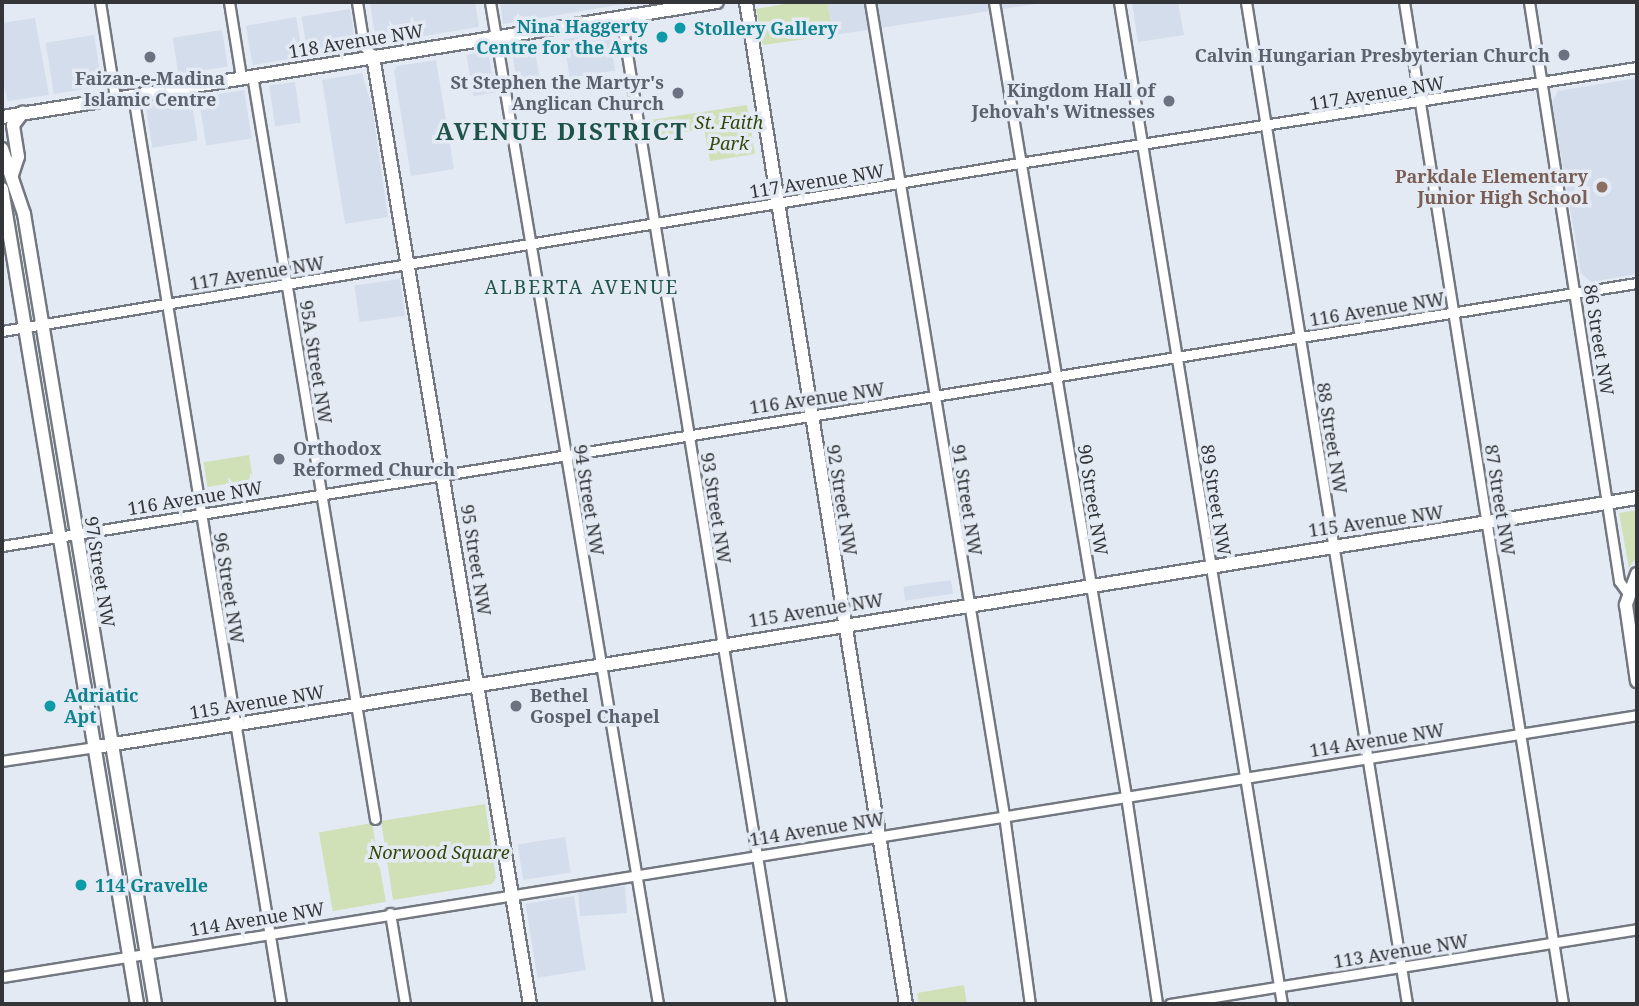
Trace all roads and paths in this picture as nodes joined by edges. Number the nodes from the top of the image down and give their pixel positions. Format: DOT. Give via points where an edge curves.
graph roads {
  1 [pos="100,2"];
  2 [pos="229,2"];
  3 [pos="356,2"];
  4 [pos="490,2"];
  5 [pos="717,2"];
  6 [pos="746,2"];
  7 [pos="870,2"];
  8 [pos="994,2"];
  9 [pos="1119,2"];
  10 [pos="1246,2"];
  11 [pos="1404,2"];
  12 [pos="1530,2"];
  13 [pos="621,17"];
  14 [pos="496,37"];
  15 [pos="373,56"];
  16 [pos="1637,67"];
  17 [pos="246,76"];
  18 [pos="1542,83"];
  19 [pos="133,95"];
  20 [pos="115,97"];
  21 [pos="1420,101"];
  22 [pos="23,112"];
  23 [pos="2,117"];
  24 [pos="1262,127"];
  25 [pos="1140,145"];
  26 [pos="2,149"];
  27 [pos="1020,163"];
  28 [pos="12,175"];
  29 [pos="897,183"];
  30 [pos="2,189"];
  31 [pos="775,203"];
  32 [pos="654,224"];
  33 [pos="531,244"];
  34 [pos="409,264"];
  35 [pos="1637,283"];
  36 [pos="287,284"];
  37 [pos="1574,292"];
  38 [pos="168,303"];
  39 [pos="1454,312"];
  40 [pos="41,324"];
  41 [pos="27,327"];
  42 [pos="2,331"];
  43 [pos="1299,337"];
  44 [pos="1178,357"];
  45 [pos="1058,376"];
  46 [pos="935,396"];
  47 [pos="810,414"];
  48 [pos="688,433"];
  49 [pos="565,453"];
  50 [pos="444,473"];
  51 [pos="321,493"];
  52 [pos="1637,498"];
  53 [pos="1607,502"];
  54 [pos="201,513"];
  55 [pos="1487,522"];
  56 [pos="76,534"];
  57 [pos="61,536"];
  58 [pos="1334,545"];
  59 [pos="2,547"];
  60 [pos="1210,564"];
  61 [pos="1637,574"];
  62 [pos="1091,583"];
  63 [pos="1627,592"];
  64 [pos="967,603"];
  65 [pos="845,623"];
  66 [pos="722,643"];
  67 [pos="600,663"];
  68 [pos="1637,681"];
  69 [pos="478,683"];
  70 [pos="356,704"];
  71 [pos="1637,715"];
  72 [pos="235,723"];
  73 [pos="1521,734"];
  74 [pos="110,744"];
  75 [pos="96,747"];
  76 [pos="1370,757"];
  77 [pos="2,761"];
  78 [pos="1247,777"];
  79 [pos="1126,796"];
  80 [pos="1004,815"];
  81 [pos="375,819"];
  82 [pos="880,835"];
  83 [pos="758,854"];
  84 [pos="638,873"];
  85 [pos="513,893"];
  86 [pos="390,913"];
  87 [pos="1637,929"];
  88 [pos="271,932"];
  89 [pos="1552,943"];
  90 [pos="148,952"];
  91 [pos="130,955"];
  92 [pos="1401,967"];
  93 [pos="2,977"];
  94 [pos="1279,987"];
  95 [pos="137,1004"];
  96 [pos="155,1004"];
  97 [pos="281,1004"];
  98 [pos="405,1004"];
  99 [pos="530,1004"];
  100 [pos="658,1004"];
  101 [pos="781,1004"];
  102 [pos="906,1004"];
  103 [pos="1031,1004"];
  104 [pos="1157,1004"];
  105 [pos="1170,1004"];
  106 [pos="1282,1004"];
  107 [pos="1407,1004"];
  108 [pos="1563,1004"];
  1 -- 20 [label="street"];
  2 -- 17 [label="street, 95A Street NW"];
  3 -- 15 [label="street, 95 Street NW" via="364,46"];
  4 -- 14 [label="street, 94 Street NW"];
  5 -- 13 [label="street, 118 Avenue NW"];
  6 -- 31 [label="street, 92 Street NW"];
  7 -- 29 [label="street, 91 Street NW"];
  8 -- 27 [label="street, 90 Street NW"];
  9 -- 25 [label="street, 89 Street NW"];
  10 -- 24 [label="street, 88 Street NW"];
  11 -- 21 [label="street, 87 Street NW"];
  12 -- 18 [label="street, 86 Street NW"];
  13 -- 14 [label="street, 118 Avenue NW"];
  13 -- 32 [label="street, 93 Street NW"];
  14 -- 15 [label="street, 118 Avenue NW"];
  14 -- 33 [label="street, 94 Street NW"];
  15 -- 17 [label="street, 118 Avenue NW"];
  15 -- 34 [label="street, 95 Street NW"];
  16 -- 18 [label="street, 117 Avenue NW"];
  17 -- 19 [label="street, 118 Avenue NW"];
  17 -- 36 [label="street, 95A Street NW"];
  18 -- 21 [label="street, 117 Avenue NW"];
  18 -- 37 [label="street, 86 Street NW"];
  19 -- 20 [label="street, 118 Avenue NW"];
  19 -- 38 [label="street, 96 Street NW"];
  20 -- 22 [label="street, 118 Avenue NW"];
  21 -- 24 [label="street, 117 Avenue NW"];
  21 -- 39 [label="street, 87 Street NW"];
  22 -- 23 [label="street, 118 Avenue NW"];
  22 -- 28 [label="street" via="13,125 18,157"];
  24 -- 25 [label="street, 117 Avenue NW"];
  24 -- 43 [label="street, 88 Street NW"];
  25 -- 27 [label="street, 117 Avenue NW"];
  25 -- 44 [label="street, 89 Street NW"];
  26 -- 28 [label="street, 97 Street NW"];
  27 -- 29 [label="street, 117 Avenue NW"];
  27 -- 45 [label="street, 90 Street NW"];
  28 -- 40 [label="street, 97 Street NW"];
  29 -- 31 [label="street, 117 Avenue NW"];
  29 -- 46 [label="street, 91 Street NW"];
  30 -- 41 [label="street, 97 Street NW"];
  31 -- 32 [label="street, 117 Avenue NW"];
  31 -- 47 [label="street, 92 Street NW"];
  32 -- 33 [label="street, 117 Avenue NW"];
  32 -- 48 [label="street, 93 Street NW"];
  33 -- 34 [label="street, 117 Avenue NW"];
  33 -- 49 [label="street, 94 Street NW"];
  34 -- 36 [label="street, 117 Avenue NW"];
  34 -- 50 [label="street, 95 Street NW"];
  35 -- 37 [label="street, 116 Avenue NW"];
  36 -- 38 [label="street, 117 Avenue NW"];
  36 -- 51 [label="street, 95A Street NW"];
  37 -- 39 [label="street, 116 Avenue NW"];
  37 -- 53 [label="street, 86 Street NW"];
  38 -- 40 [label="street, 117 Avenue NW"];
  38 -- 54 [label="street, 96 Street NW"];
  39 -- 43 [label="street, 116 Avenue NW"];
  39 -- 55 [label="street, 87 Street NW"];
  40 -- 41 [label="street, 117 Avenue NW"];
  40 -- 56 [label="street, 97 Street NW"];
  41 -- 42 [label="street, 117 Avenue NW"];
  41 -- 57 [label="street, 97 Street NW"];
  43 -- 44 [label="street, 116 Avenue NW"];
  43 -- 58 [label="street, 88 Street NW"];
  44 -- 45 [label="street, 116 Avenue NW"];
  44 -- 60 [label="street, 89 Street NW"];
  45 -- 46 [label="street, 116 Avenue NW"];
  45 -- 62 [label="street, 90 Street NW"];
  46 -- 47 [label="street, 116 Avenue NW"];
  46 -- 64 [label="street, 91 Street NW"];
  47 -- 48 [label="street, 116 Avenue NW"];
  47 -- 65 [label="street, 92 Street NW"];
  48 -- 49 [label="street, 116 Avenue NW"];
  48 -- 66 [label="street, 93 Street NW"];
  49 -- 50 [label="street, 116 Avenue NW"];
  49 -- 67 [label="street, 94 Street NW"];
  50 -- 51 [label="street, 116 Avenue NW"];
  50 -- 69 [label="street, 95 Street NW"];
  51 -- 54 [label="street, 116 Avenue NW"];
  51 -- 70 [label="street, 95A Street NW"];
  52 -- 53 [label="street, 115 Avenue NW"];
  53 -- 55 [label="street, 115 Avenue NW"];
  53 -- 63 [label="street, 86 Street NW" via="1619,581"];
  54 -- 56 [label="street, 116 Avenue NW"];
  54 -- 72 [label="street, 96 Street NW"];
  55 -- 58 [label="street, 115 Avenue NW"];
  55 -- 73 [label="street, 87 Street NW"];
  56 -- 57 [label="street, 116 Avenue NW"];
  56 -- 74 [label="street, 97 Street NW"];
  57 -- 59 [label="street, 116 Avenue NW"];
  57 -- 75 [label="street, 97 Street NW"];
  58 -- 60 [label="street, 115 Avenue NW"];
  58 -- 76 [label="street, 88 Street NW"];
  60 -- 62 [label="street, 115 Avenue NW"];
  60 -- 78 [label="street, 89 Street NW"];
  61 -- 63 [label="street"];
  62 -- 64 [label="street, 115 Avenue NW"];
  62 -- 79 [label="street, 90 Street NW"];
  63 -- 68 [label="street, 86 Street NW"];
  64 -- 65 [label="street, 115 Avenue NW"];
  64 -- 80 [label="street, 91 Street NW"];
  65 -- 66 [label="street, 115 Avenue NW"];
  65 -- 82 [label="street, 92 Street NW"];
  66 -- 67 [label="street, 115 Avenue NW"];
  66 -- 83 [label="street, 93 Street NW"];
  67 -- 69 [label="street, 115 Avenue NW"];
  67 -- 84 [label="street, 94 Street NW"];
  69 -- 70 [label="street, 115 Avenue NW"];
  69 -- 85 [label="street, 95 Street NW"];
  70 -- 72 [label="street, 115 Avenue NW"];
  70 -- 81 [label="street, 95A Street NW"];
  71 -- 73 [label="street, 114 Avenue NW"];
  72 -- 74 [label="street, 115 Avenue NW"];
  72 -- 88 [label="street, 96 Street NW"];
  73 -- 76 [label="street, 114 Avenue NW"];
  73 -- 89 [label="street, 87 Street NW"];
  74 -- 75 [label="street, 115 Avenue NW"];
  74 -- 90 [label="street, 97 Street NW"];
  75 -- 77 [label="street, 115 Avenue NW"];
  75 -- 91 [label="street, 97 Street NW"];
  76 -- 78 [label="street, 114 Avenue NW"];
  76 -- 92 [label="street, 88 Street NW"];
  78 -- 79 [label="street, 114 Avenue NW"];
  78 -- 94 [label="street, 89 Street NW"];
  79 -- 80 [label="street, 114 Avenue NW"];
  79 -- 104 [label="street, 90 Street NW"];
  80 -- 82 [label="street, 114 Avenue NW"];
  80 -- 103 [label="street, 91 Street NW"];
  82 -- 83 [label="street, 114 Avenue NW"];
  82 -- 102 [label="street, 92 Street NW"];
  83 -- 84 [label="street, 114 Avenue NW"];
  83 -- 101 [label="street, 93 Street NW"];
  84 -- 85 [label="street, 114 Avenue NW"];
  84 -- 100 [label="street, 94 Street NW"];
  85 -- 86 [label="street, 114 Avenue NW"];
  85 -- 99 [label="street, 95 Street NW"];
  86 -- 88 [label="street, 114 Avenue NW"];
  86 -- 98 [label="street"];
  87 -- 89 [label="street, 113 Avenue NW"];
  88 -- 90 [label="street, 114 Avenue NW"];
  88 -- 97 [label="street, 96 Street NW"];
  89 -- 92 [label="street, 113 Avenue NW"];
  89 -- 108 [label="street, 87 Street NW"];
  90 -- 91 [label="street, 114 Avenue NW"];
  90 -- 96 [label="street, 97 Street NW"];
  91 -- 93 [label="street, 114 Avenue NW"];
  91 -- 95 [label="street, 97 Street NW"];
  92 -- 94 [label="street, 113 Avenue NW"];
  92 -- 107 [label="street, 88 Street NW"];
  94 -- 105 [label="street, 113 Avenue NW"];
  94 -- 106 [label="street, 89 Street NW"];
}
